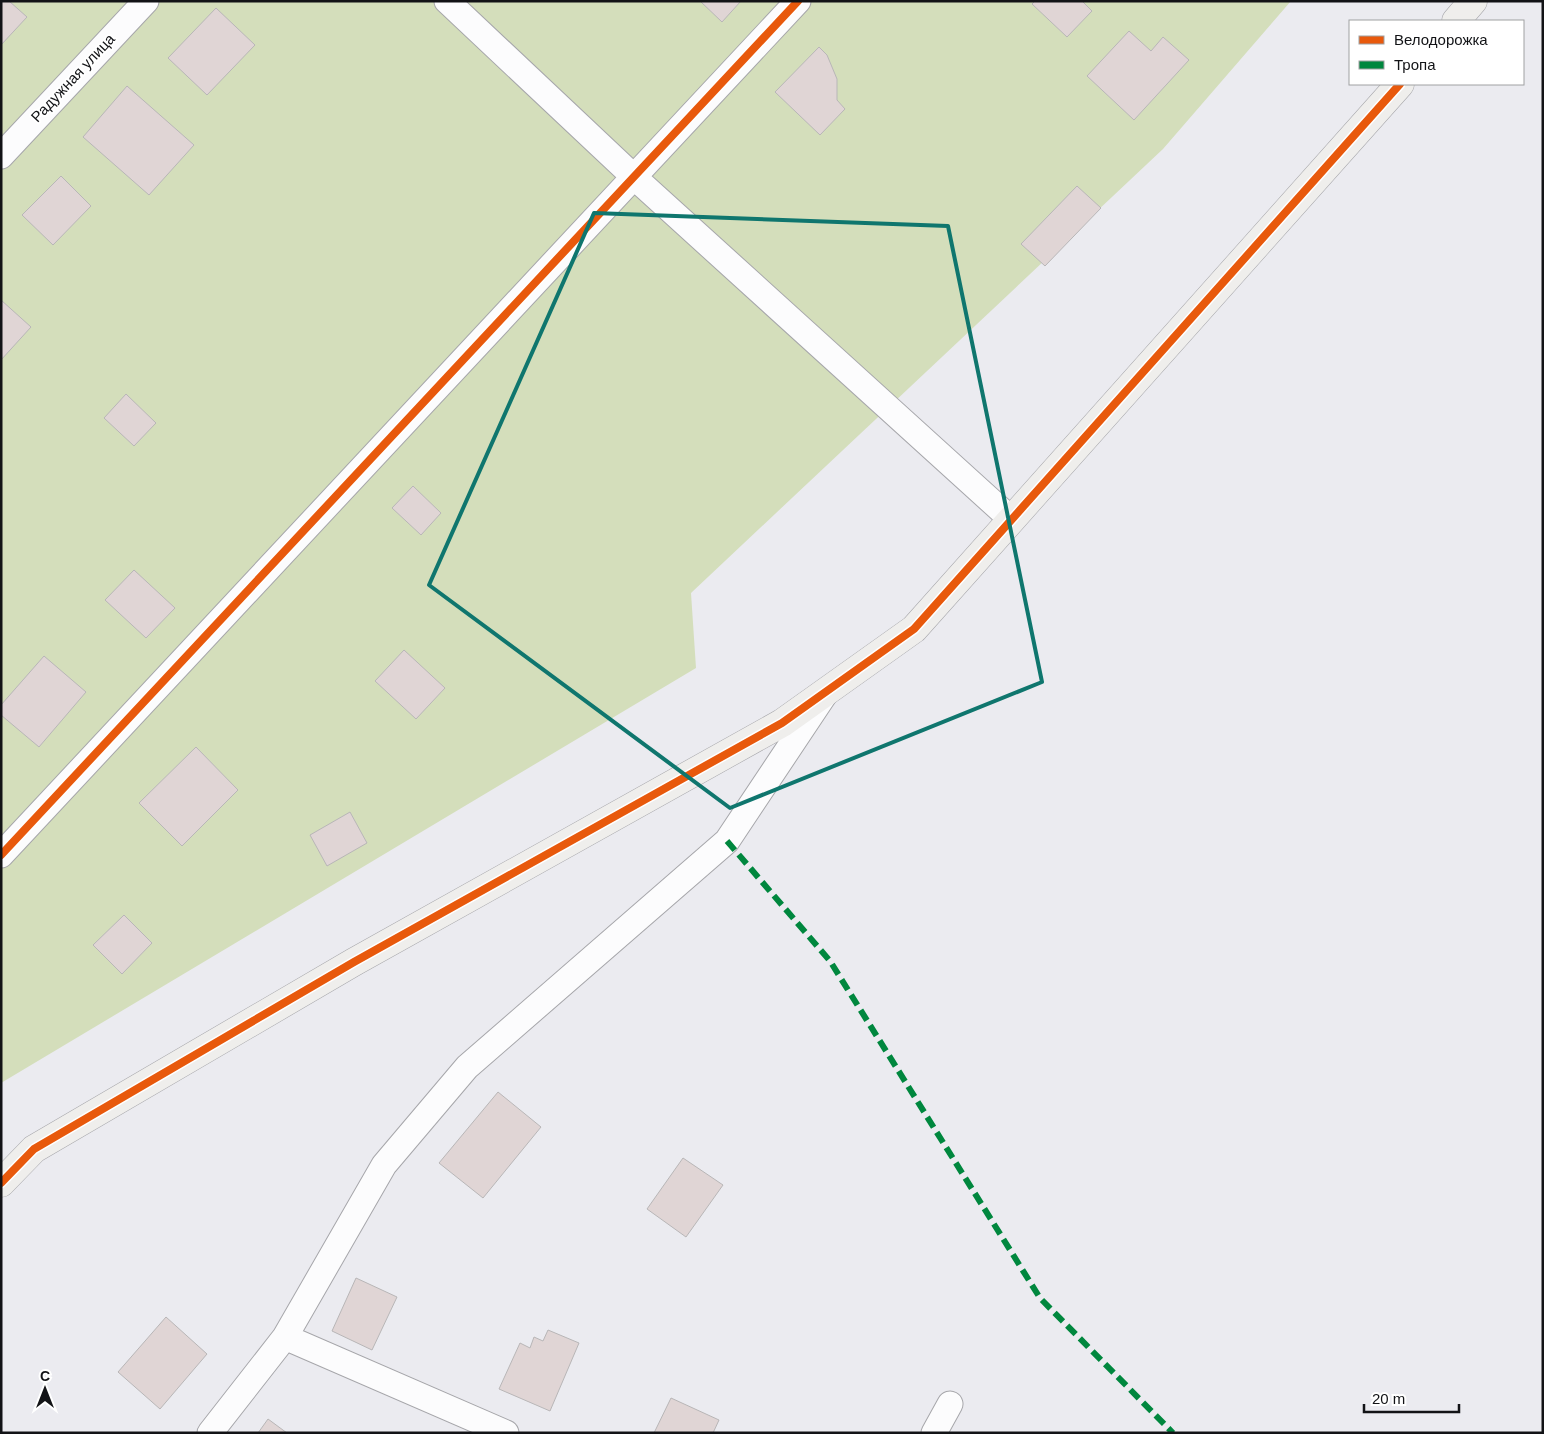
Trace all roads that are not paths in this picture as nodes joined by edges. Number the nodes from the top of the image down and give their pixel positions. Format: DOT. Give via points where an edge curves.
graph roads {
  1 [pos="146,1"];
  2 [pos="447,1"];
  3 [pos="798,1"];
  4 [pos="1474,1"];
  5 [pos="1457,20"];
  6 [pos="1399,85"];
  7 [pos="1,156"];
  8 [pos="634,177"];
  9 [pos="1012,520"];
  10 [pos="828,690"];
  11 [pos="1,856"];
  12 [pos="1,1183"];
  13 [pos="286,1337"];
  14 [pos="950,1404"];
  15 [pos="210,1433"];
  16 [pos="506,1433"];
  17 [pos="934,1433"];
  1 -- 7 [label="street, Радужная улица"];
  2 -- 8 [label="street"];
  3 -- 8 [label="street"];
  4 -- 5 [label="street"];
  6 -- 9 [label="street"];
  8 -- 9 [label="street"];
  8 -- 11 [label="street"];
  9 -- 10 [label="street" via="914,629"];
  10 -- 12 [label="street" via="782,723 354,962 34,1149"];
  10 -- 13 [label="street" via="727,841 467,1067 384,1165"];
  13 -- 15 [label="street"];
  13 -- 16 [label="street"];
  14 -- 17 [label="street"];
}
